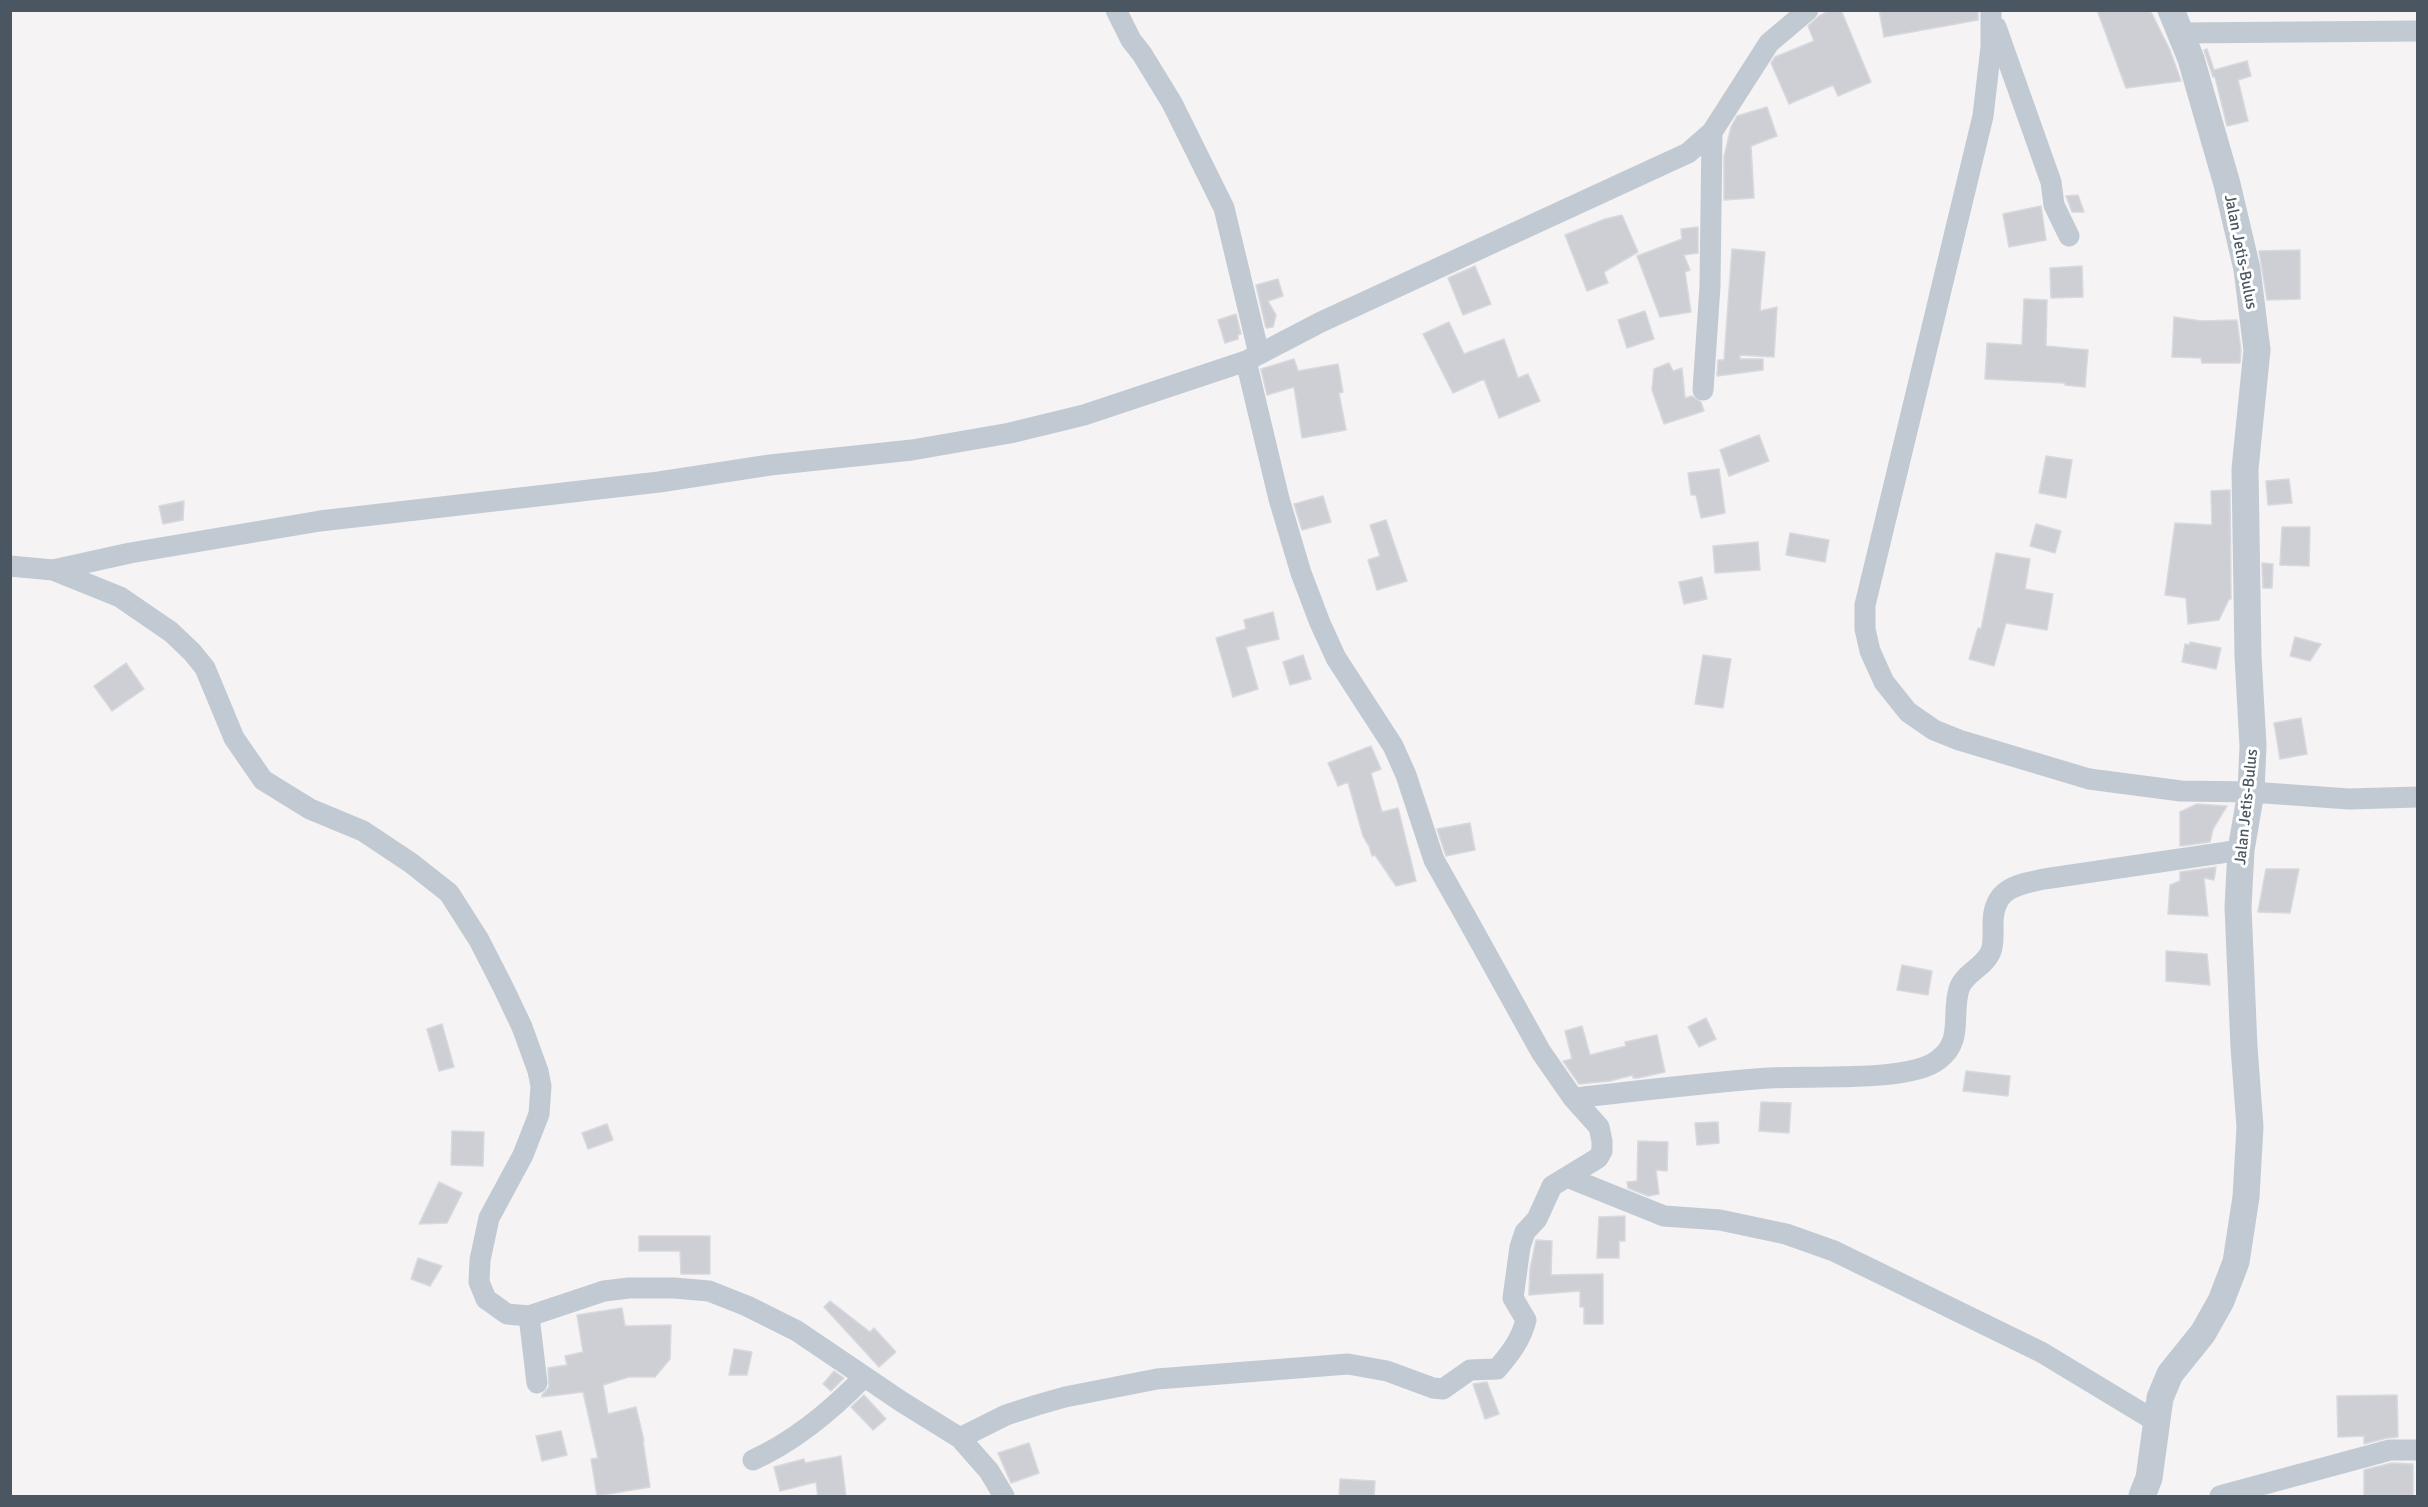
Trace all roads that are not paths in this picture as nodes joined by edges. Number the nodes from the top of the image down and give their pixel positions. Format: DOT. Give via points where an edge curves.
graph roads {
  1 [pos="1116,10"];
  2 [pos="1808,10"];
  3 [pos="1991,13"];
  4 [pos="2176,22"];
  5 [pos="2418,31"];
  6 [pos="1712,132"];
  7 [pos="2069,236"];
  8 [pos="1253,358"];
  9 [pos="1703,390"];
  10 [pos="10,566"];
  11 [pos="53,570"];
  12 [pos="2251,792"];
  13 [pos="2418,797"];
  14 [pos="2241,850"];
  15 [pos="1573,1098"];
  16 [pos="1567,1177"];
  17 [pos="529,1316"];
  18 [pos="864,1377"];
  19 [pos="537,1383"];
  20 [pos="2157,1422"];
  21 [pos="960,1438"];
  22 [pos="2418,1450"];
  23 [pos="753,1460"];
  24 [pos="1004,1497"];
  25 [pos="2142,1497"];
  26 [pos="2220,1497"];
  1 -- 8 [label="street" via="1172,103 1224,208"];
  2 -- 6 [label="street" via="1769,43"];
  3 -- 7 [label="street" via="2051,182 2054,205"];
  3 -- 12 [label="street" via="1983,116 1865,605 1870,651 1884,682 1908,712 1934,730 1959,740 2089,779 2181,791"];
  4 -- 5 [label="street"];
  4 -- 12 [label="street, Jalan Jetis-Bulus" via="2194,69 2227,184 2247,269 2257,350 2245,468"];
  6 -- 8 [label="street" via="1688,153 1321,322"];
  6 -- 9 [label="street" via="1710,286"];
  8 -- 11 [label="street" via="1084,415 934,447 320,521"];
  8 -- 15 [label="street" via="1279,499 1320,623 1342,668 1393,746 1434,860 1541,1052"];
  10 -- 11 [label="street"];
  11 -- 17 [label="street" via="120,597 171,632 205,668 234,738 263,780 310,809 363,831 411,862 449,893 479,940 522,1027 541,1086 539,1114 523,1155 489,1218 479,1282 486,1299 507,1314"];
  12 -- 13 [label="street" via="2349,799"];
  12 -- 14 [label="street, Jalan Jetis-Bulus"];
  14 -- 15 [label="street" via="2044,879 2008,890 1999,897 1991,952 1959,988 1951,1049 1937,1062 1922,1068 1831,1078 1770,1078"];
  14 -- 20 [label="street, Jalan Jetis-Bulus" via="2239,964 2250,1127 2246,1197 2236,1262 2221,1301 2170,1374 2160,1398"];
  15 -- 16 [label="street" via="1599,1126 1602,1151 1598,1158"];
  16 -- 20 [label="street" via="1664,1216 1731,1222 1786,1234 1834,1251 2041,1352"];
  16 -- 21 [label="street" via="1552,1186 1537,1220 1525,1232 1513,1298 1526,1320 1512,1353 1497,1369 1470,1370 1443,1389 1387,1371 1348,1364 1157,1379 1065,1396 1006,1415"];
  17 -- 18 [label="street" via="604,1291 708,1291 797,1331"];
  17 -- 19 [label="street"];
  18 -- 21 [label="street"];
  18 -- 23 [label="street" via="840,1402 788,1442"];
  20 -- 25 [label="street, Jalan Jetis-Bulus"];
  21 -- 24 [label="street" via="989,1471"];
  22 -- 26 [label="street" via="2390,1450"];
}
